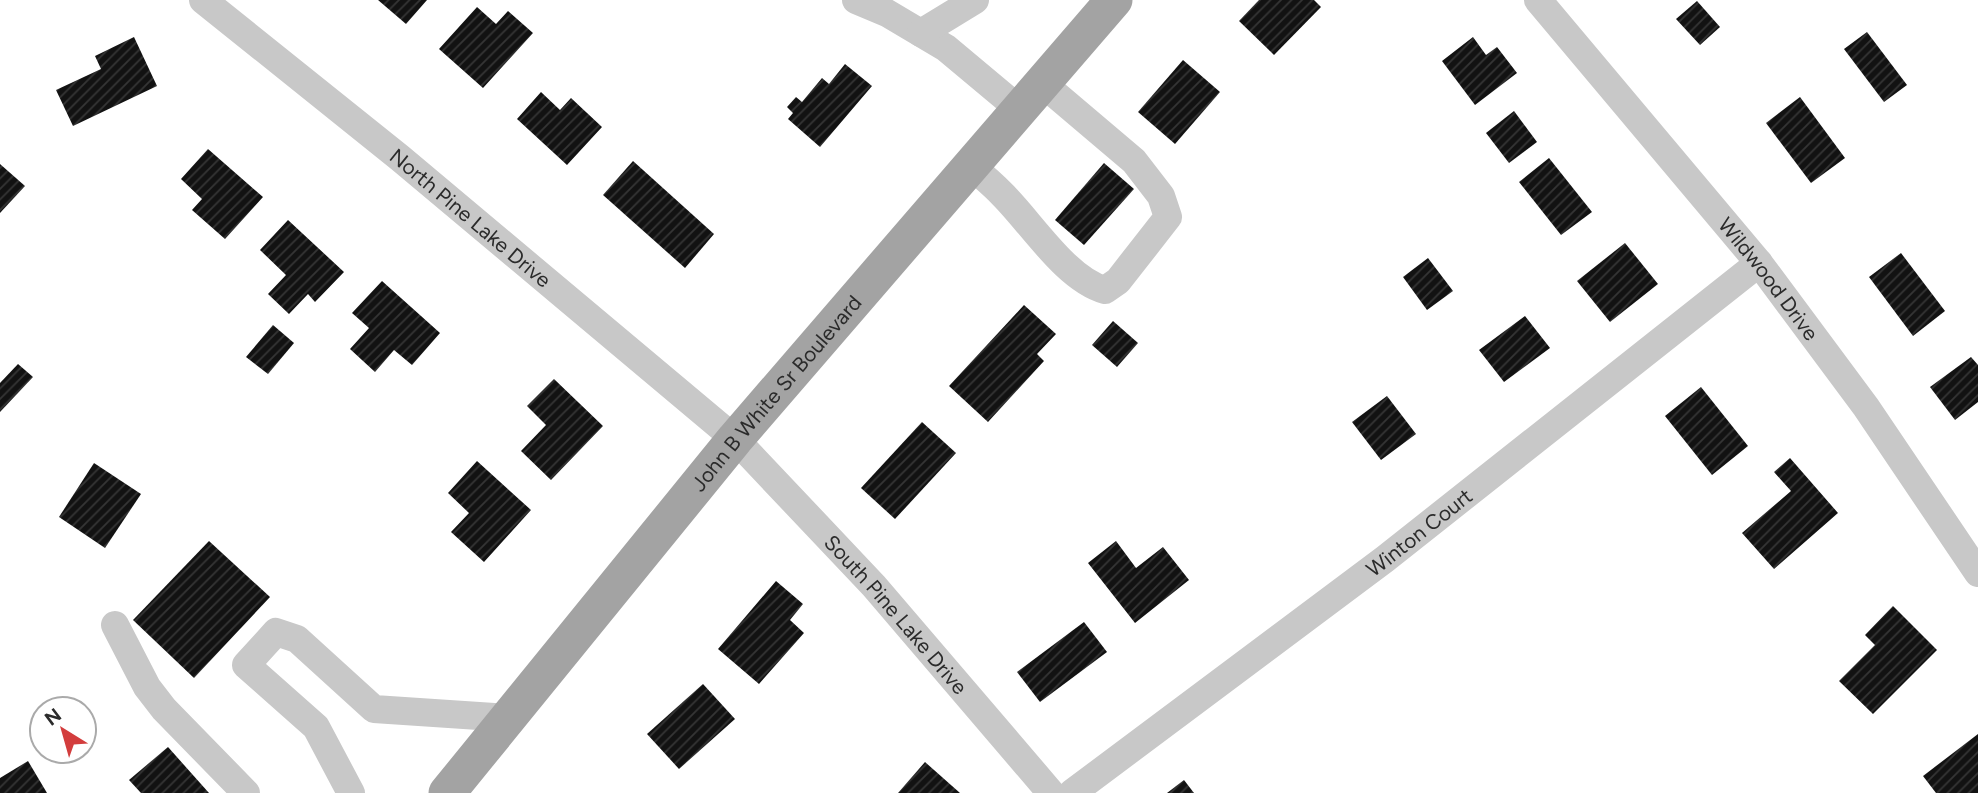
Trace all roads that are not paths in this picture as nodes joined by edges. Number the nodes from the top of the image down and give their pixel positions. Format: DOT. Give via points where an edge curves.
graph roads {
  1 [pos="202,0"];
  2 [pos="856,0"];
  3 [pos="975,0"];
  4 [pos="1114,0"];
  5 [pos="1538,0"];
  6 [pos="921,33"];
  7 [pos="1030,96"];
  8 [pos="971,165"];
  9 [pos="1759,262"];
  10 [pos="735,439"];
  11 [pos="1978,573"];
  12 [pos="115,625"];
  13 [pos="509,718"];
  14 [pos="246,793"];
  15 [pos="351,793"];
  16 [pos="447,793"];
  17 [pos="1051,793"];
  18 [pos="1072,793"];
  1 -- 10 [label="street, North Pine Lake Drive" via="443,193"];
  2 -- 6 [label="street"];
  3 -- 6 [label="street"];
  4 -- 7 [label="main road, John B White Sr Boulevard"];
  5 -- 9 [label="street, Wildwood Drive"];
  6 -- 7 [label="street"];
  7 -- 8 [label="main road, John B White Sr Boulevard"];
  7 -- 8 [label="street" via="1134,161 1161,196 1168,217 1118,281 1105,290 1074,274"];
  8 -- 10 [label="main road, John B White Sr Boulevard"];
  9 -- 11 [label="street, Wildwood Drive" via="1866,407"];
  9 -- 18 [label="street, Winton Court" via="1385,559"];
  10 -- 13 [label="main road, John B White Sr Boulevard"];
  10 -- 17 [label="street, South Pine Lake Drive" via="874,586"];
  12 -- 14 [label="street" via="147,687 164,709"];
  13 -- 15 [label="street" via="374,709 297,639 276,632 246,665 316,727"];
  13 -- 16 [label="main road, John B White Sr Boulevard"];
}
